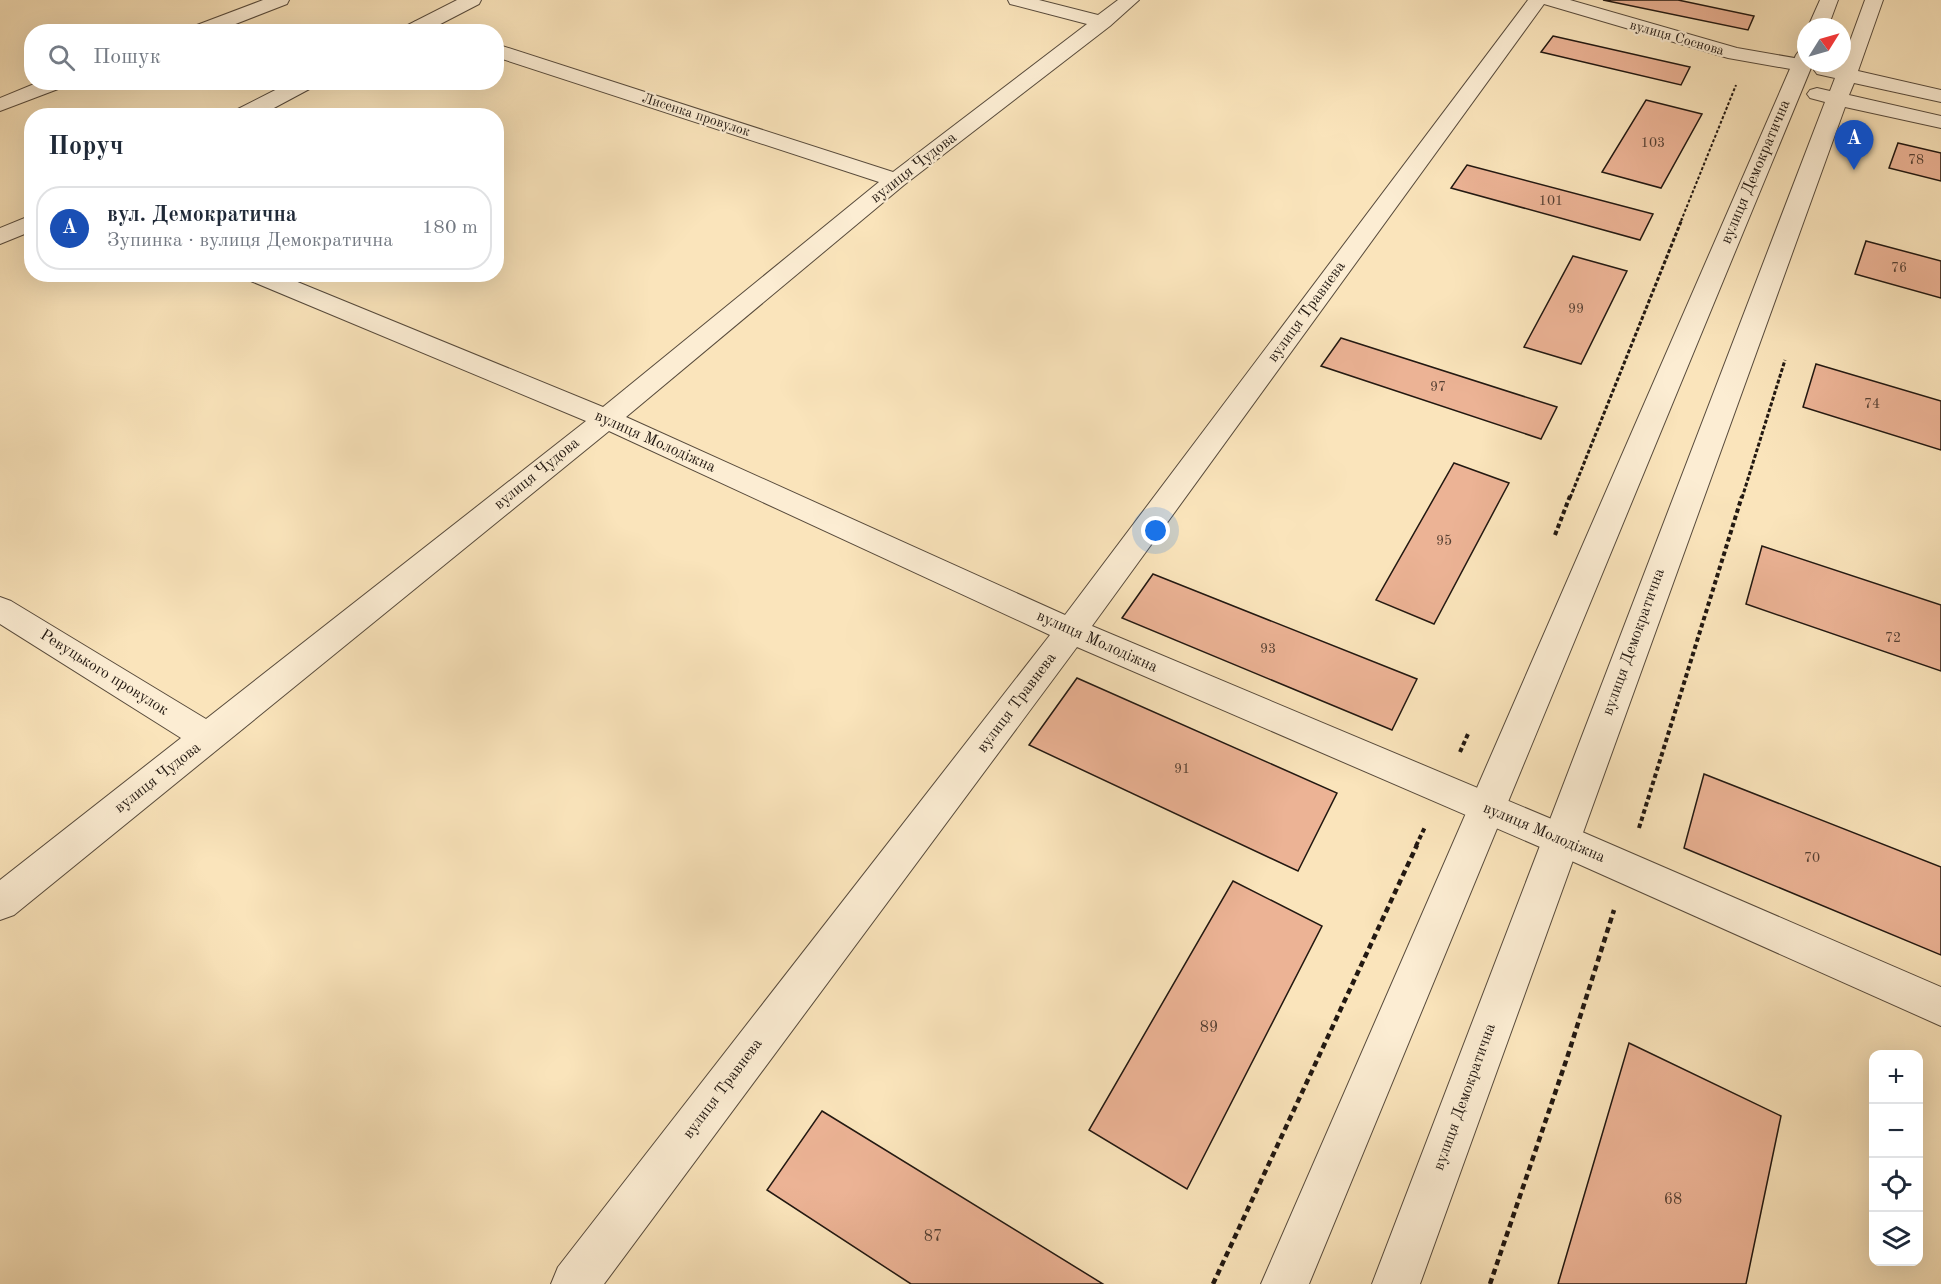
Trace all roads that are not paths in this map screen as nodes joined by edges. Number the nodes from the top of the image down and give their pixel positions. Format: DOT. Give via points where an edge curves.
graph roads {
  1 [pos="280,0"];
  2 [pos="472,0"];
  3 [pos="1017,0"];
  4 [pos="1130,0"];
  5 [pos="1538,0"];
  6 [pos="1550,0"];
  7 [pos="1829,0"];
  8 [pos="1874,0"];
  9 [pos="1822,18"];
  10 [pos="1103,22"];
  11 [pos="217,24"];
  12 [pos="433,24"];
  13 [pos="504,53"];
  14 [pos="1797,68"];
  15 [pos="1799,72"];
  16 [pos="1807,72"];
  17 [pos="1841,86"];
  18 [pos="38,90"];
  19 [pos="292,90"];
  20 [pos="1941,96"];
  21 [pos="0,105"];
  22 [pos="258,108"];
  23 [pos="1941,122"];
  24 [pos="896,180"];
  25 [pos="24,226"];
  26 [pos="0,237"];
  27 [pos="274,282"];
  28 [pos="606,419"];
  29 [pos="0,609"];
  30 [pos="1071,632"];
  31 [pos="209,738"];
  32 [pos="1486,809"];
  33 [pos="1560,839"];
  34 [pos="0,903"];
  35 [pos="1941,1007"];
  36 [pos="575,1284"];
  37 [pos="1285,1284"];
  38 [pos="1396,1284"];
  1 -- 11 [label="street"];
  2 -- 12 [label="street"];
  3 -- 10 [label="street"];
  4 -- 10 [label="street, вулиця Чудова"];
  5 -- 30 [label="street, вулиця Травнева"];
  6 -- 14 [label="street, вулиця Соснова" via="1741,57"];
  7 -- 9 [label="street"];
  8 -- 17 [label="street, вулиця Демократична"];
  10 -- 24 [label="street, вулиця Чудова"];
  13 -- 24 [label="street, Лисенка провулок"];
  15 -- 32 [label="street, вулиця Демократична"];
  16 -- 17 [label="street, вулиця Соснова"];
  17 -- 20 [label="street"];
  17 -- 23 [label="street"];
  17 -- 33 [label="street, вулиця Демократична"];
  18 -- 21 [label="street"];
  19 -- 22 [label="street"];
  24 -- 28 [label="street, вулиця Чудова"];
  25 -- 26 [label="street"];
  27 -- 28 [label="street, вулиця Молодіжна"];
  28 -- 30 [label="street, вулиця Молодіжна"];
  28 -- 31 [label="street, вулиця Чудова"];
  29 -- 31 [label="street, Ревуцького провулок"];
  30 -- 32 [label="street, вулиця Молодіжна"];
  30 -- 36 [label="street, вулиця Травнева"];
  31 -- 34 [label="street, вулиця Чудова"];
  32 -- 33 [label="street, вулиця Молодіжна"];
  32 -- 37 [label="street, вулиця Демократична"];
  33 -- 35 [label="street, вулиця Молодіжна"];
  33 -- 38 [label="street, вулиця Демократична"];
}
